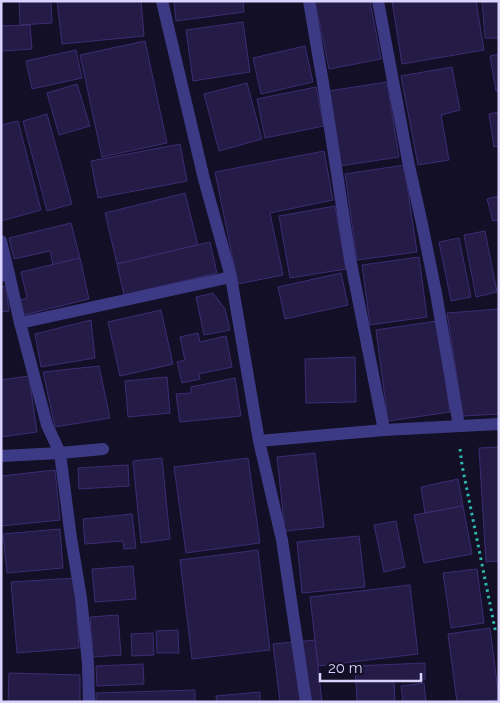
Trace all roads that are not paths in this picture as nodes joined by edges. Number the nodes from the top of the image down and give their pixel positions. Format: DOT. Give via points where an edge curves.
graph roads {
  1 [pos="162,1"];
  2 [pos="309,1"];
  3 [pos="378,1"];
  4 [pos="1,241"];
  5 [pos="5,275"];
  6 [pos="231,277"];
  7 [pos="20,323"];
  8 [pos="499,424"];
  9 [pos="459,426"];
  10 [pos="384,430"];
  11 [pos="259,441"];
  12 [pos="103,449"];
  13 [pos="60,453"];
  14 [pos="1,456"];
  15 [pos="89,702"];
  16 [pos="306,702"];
  1 -- 6 [label="street"];
  2 -- 10 [label="street" via="350,258"];
  3 -- 9 [label="street"];
  4 -- 5 [label="street"];
  5 -- 7 [label="street"];
  6 -- 7 [label="street"];
  6 -- 11 [label="street"];
  7 -- 13 [label="street" via="47,425"];
  8 -- 9 [label="street"];
  9 -- 10 [label="street"];
  10 -- 11 [label="street"];
  11 -- 16 [label="street" via="282,540"];
  12 -- 13 [label="street"];
  13 -- 14 [label="street"];
  13 -- 15 [label="street" via="82,607"];
}
